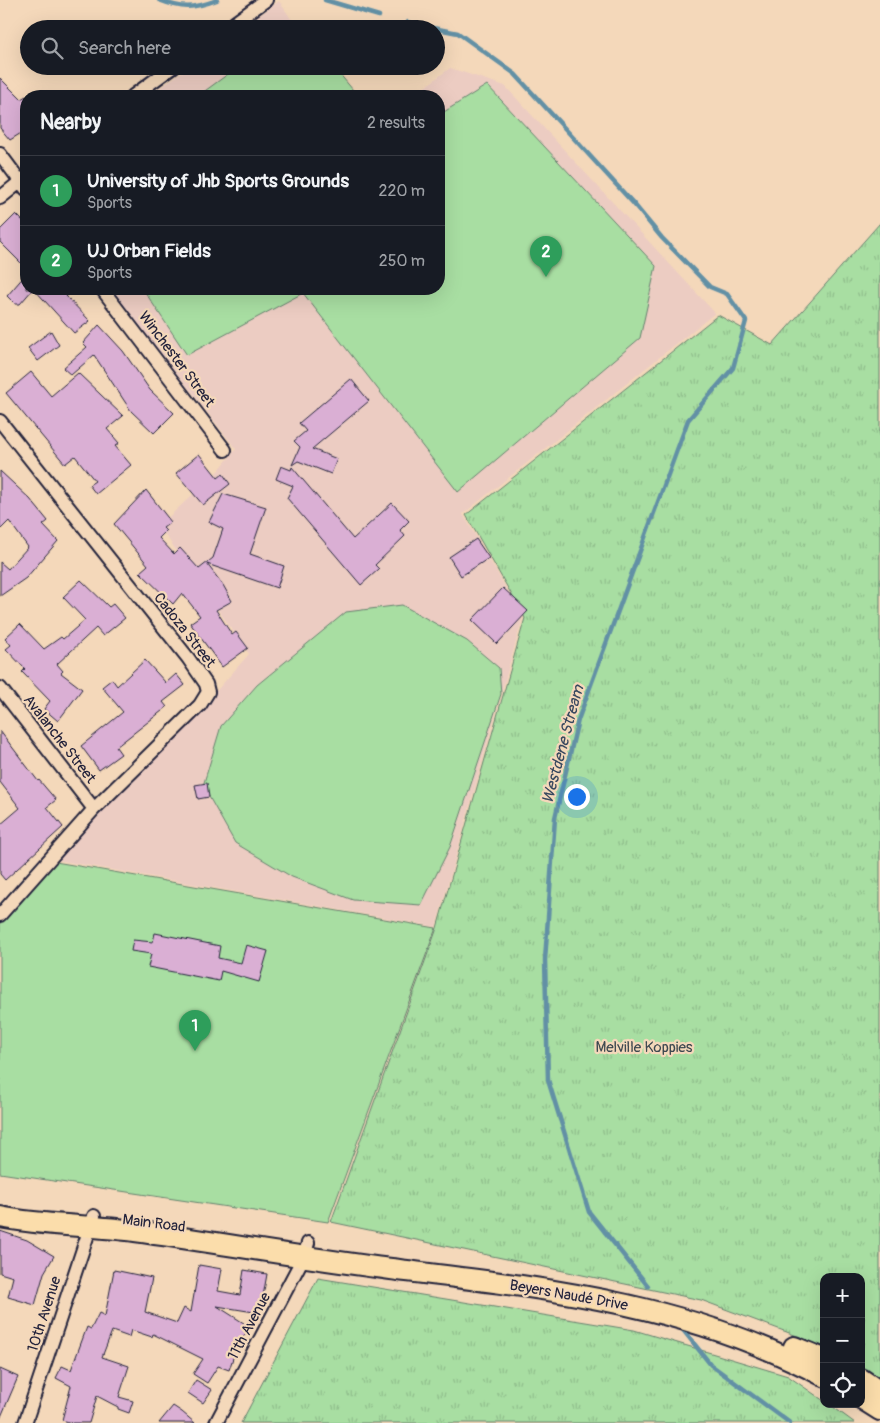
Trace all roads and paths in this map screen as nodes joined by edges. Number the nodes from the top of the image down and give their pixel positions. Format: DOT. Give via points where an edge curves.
graph roads {
  1 [pos="266,0"];
  2 [pos="238,20"];
  3 [pos="162,75"];
  4 [pos="141,90"];
  5 [pos="0,154"];
  6 [pos="20,178"];
  7 [pos="20,186"];
  8 [pos="0,198"];
  9 [pos="107,295"];
  10 [pos="0,421"];
  11 [pos="225,450"];
  12 [pos="0,688"];
  13 [pos="94,809"];
  14 [pos="0,915"];
  15 [pos="0,1204"];
  16 [pos="0,1217"];
  17 [pos="92,1221"];
  18 [pos="306,1250"];
  19 [pos="820,1357"];
  20 [pos="820,1374"];
  21 [pos="865,1382"];
  22 [pos="880,1392"];
  23 [pos="865,1401"];
  24 [pos="880,1410"];
  25 [pos="25,1423"];
  26 [pos="216,1423"];
  1 -- 2 [label="street"];
  3 -- 4 [label="street"];
  5 -- 6 [label="street"];
  7 -- 8 [label="street"];
  9 -- 11 [label="street, Winchester Street"];
  10 -- 13 [label="street, Cadoza Street" via="188,658 208,692 200,705"];
  12 -- 13 [label="street, Avalanche Street"];
  13 -- 14 [label="street, Cadoza Street"];
  15 -- 17 [label="main road, Main Road"];
  16 -- 17 [label="main road, Main Road"];
  17 -- 18 [label="main road, Main Road"];
  17 -- 25 [label="street, 10th Avenue"];
  18 -- 19 [label="main road, Beyers Naudé Drive" via="535,1275 643,1296 730,1322"];
  18 -- 20 [label="main road, Beyers Naudé Drive" via="608,1300 666,1313 769,1350"];
  18 -- 26 [label="street, 11th Avenue"];
  21 -- 22 [label="main road"];
  23 -- 24 [label="main road"];
}
